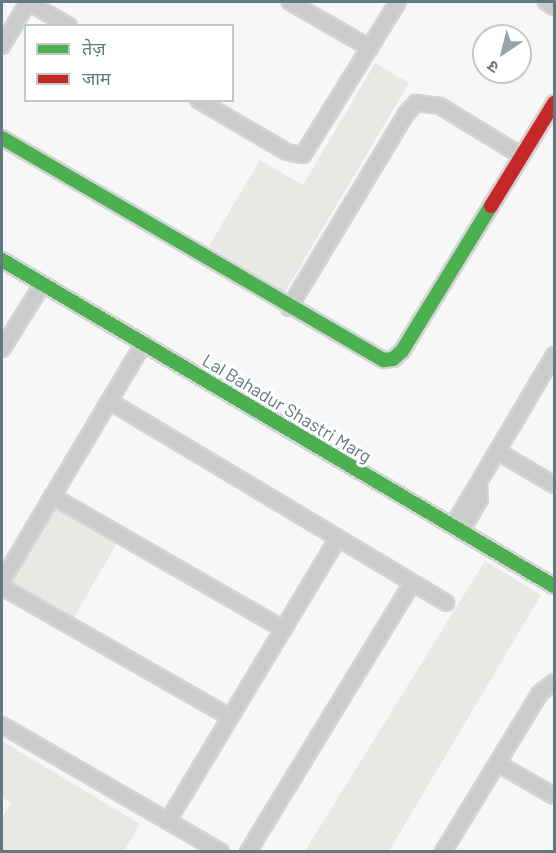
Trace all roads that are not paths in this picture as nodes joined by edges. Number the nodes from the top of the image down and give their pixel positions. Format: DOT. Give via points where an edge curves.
graph roads {
  1 [pos="28,2"];
  2 [pos="290,2"];
  3 [pos="398,2"];
  4 [pos="546,2"];
  5 [pos="555,7"];
  6 [pos="66,24"];
  7 [pos="2,45"];
  8 [pos="370,48"];
  9 [pos="201,102"];
  10 [pos="555,103"];
  11 [pos="2,138"];
  12 [pos="522,156"];
  13 [pos="2,260"];
  14 [pos="42,285"];
  15 [pos="289,308"];
  16 [pos="144,343"];
  17 [pos="2,347"];
  18 [pos="555,355"];
  19 [pos="110,401"];
  20 [pos="497,451"];
  21 [pos="555,485"];
  22 [pos="52,496"];
  23 [pos="457,529"];
  24 [pos="338,538"];
  25 [pos="2,581"];
  26 [pos="412,583"];
  27 [pos="555,586"];
  28 [pos="2,587"];
  29 [pos="446,603"];
  30 [pos="283,629"];
  31 [pos="555,682"];
  32 [pos="230,717"];
  33 [pos="2,725"];
  34 [pos="497,763"];
  35 [pos="555,796"];
  36 [pos="168,821"];
  37 [pos="221,852"];
  38 [pos="248,852"];
  39 [pos="443,852"];
  1 -- 6 [label="street"];
  1 -- 7 [label="street"];
  2 -- 8 [label="street"];
  3 -- 8 [label="street"];
  4 -- 5 [label="street"];
  8 -- 9 [label="street" via="303,155 288,152"];
  10 -- 12 [label="street"];
  11 -- 15 [label="street"];
  12 -- 15 [label="street" via="402,351 393,359 372,357"];
  12 -- 15 [label="street" via="440,106 416,103"];
  13 -- 14 [label="street, Lal Bahadur Shastri Marg"];
  14 -- 16 [label="street, Lal Bahadur Shastri Marg"];
  14 -- 17 [label="street"];
  16 -- 19 [label="street"];
  16 -- 23 [label="street, Lal Bahadur Shastri Marg"];
  18 -- 20 [label="street"];
  19 -- 22 [label="street"];
  19 -- 24 [label="street"];
  20 -- 21 [label="street"];
  20 -- 23 [label="street" via="479,484 480,499"];
  22 -- 25 [label="street"];
  22 -- 30 [label="street"];
  23 -- 27 [label="street, Lal Bahadur Shastri Marg"];
  24 -- 26 [label="street"];
  24 -- 30 [label="street"];
  26 -- 29 [label="street"];
  26 -- 38 [label="street"];
  28 -- 32 [label="street"];
  30 -- 32 [label="street"];
  31 -- 34 [label="street" via="540,693"];
  32 -- 36 [label="street"];
  33 -- 36 [label="street"];
  34 -- 35 [label="street"];
  34 -- 39 [label="street"];
  36 -- 37 [label="street"];
}
